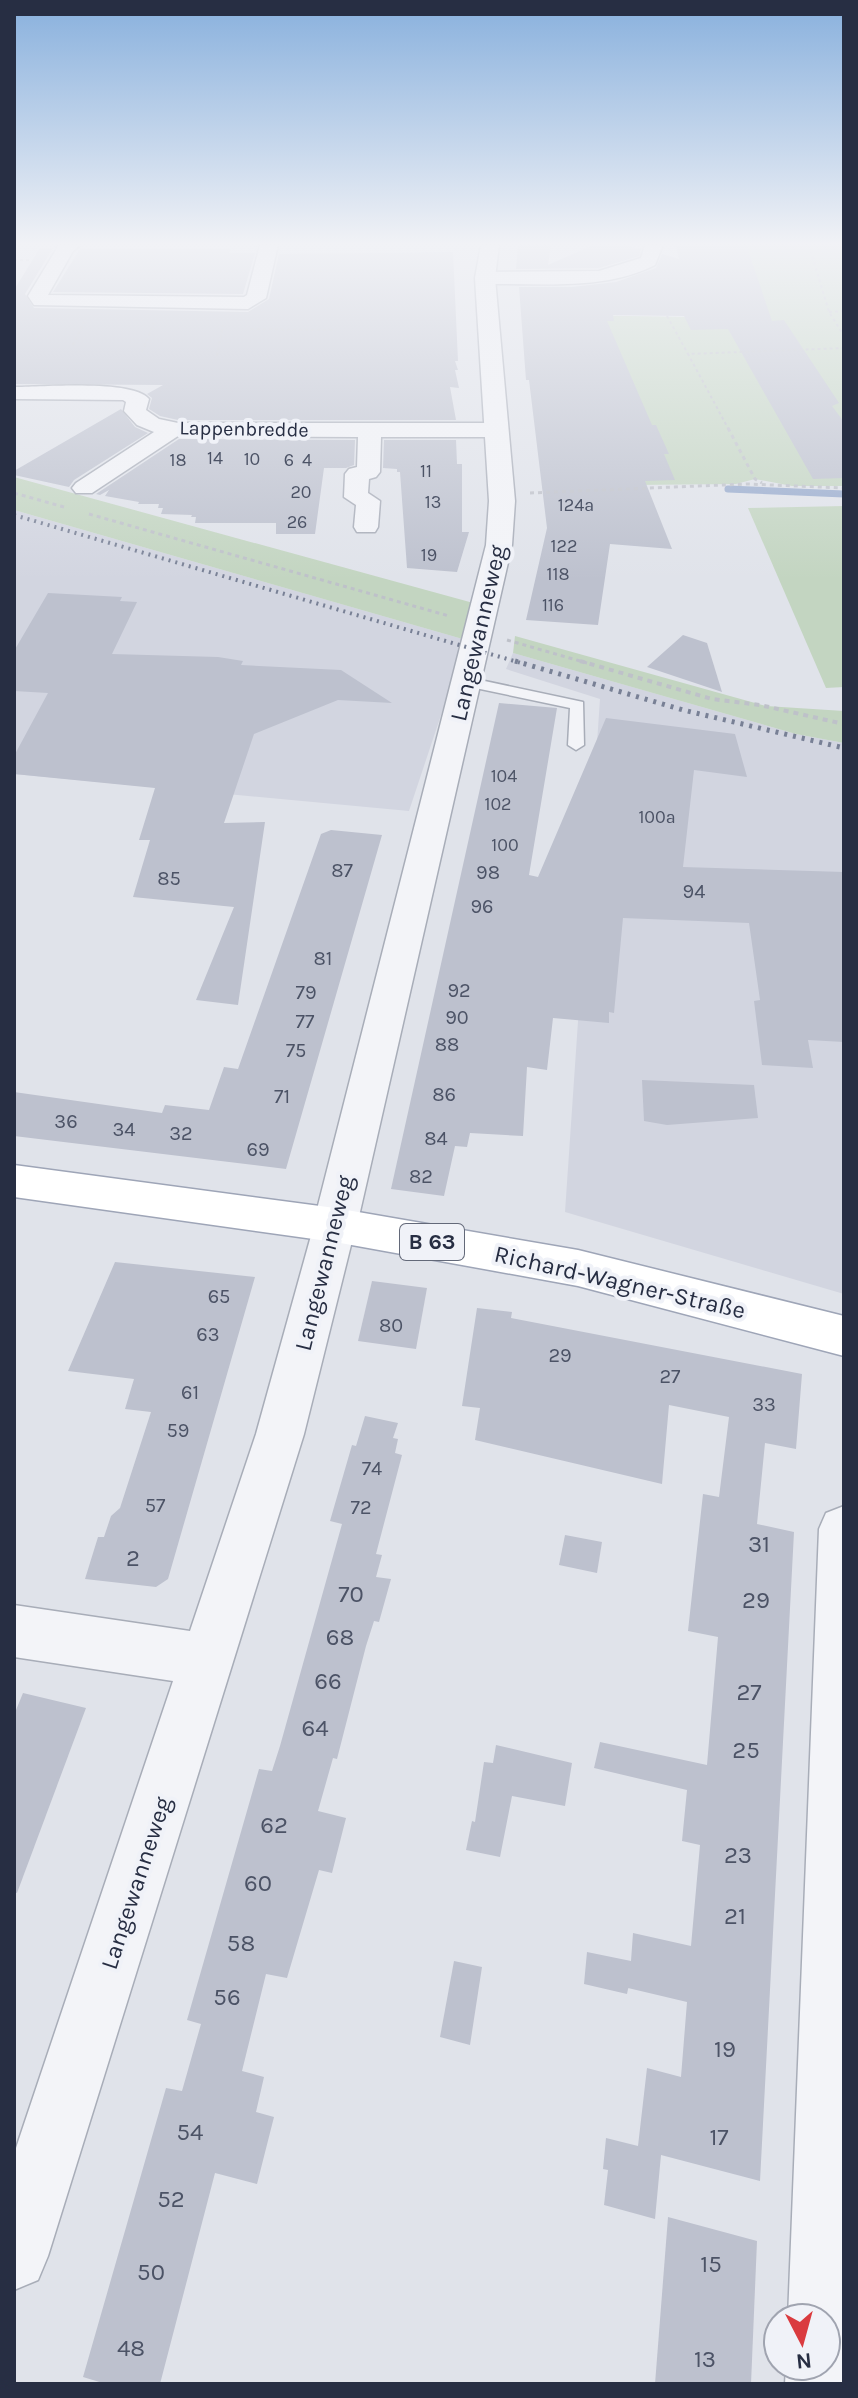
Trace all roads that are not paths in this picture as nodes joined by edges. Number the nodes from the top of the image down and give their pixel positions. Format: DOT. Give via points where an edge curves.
graph roads {
  1 [pos="491,357"];
  2 [pos="14,393"];
  3 [pos="174,429"];
  4 [pos="370,430"];
  5 [pos="497,430"];
  6 [pos="84,488"];
  7 [pos="366,527"];
  8 [pos="466,682"];
  9 [pos="576,745"];
  10 [pos="14,1181"];
  11 [pos="335,1225"];
  12 [pos="844,1336"];
  13 [pos="844,1529"];
  14 [pos="14,1631"];
  15 [pos="209,1660"];
  16 [pos="14,2256"];
  17 [pos="823,2302"];
  1 -- 5 [label="street, Langewanneweg"];
  2 -- 3 [label="street, Lappenbredde" via="127,394 138,399 138,416"];
  3 -- 4 [label="street, Lappenbredde"];
  3 -- 6 [label="street"];
  4 -- 5 [label="street, Lappenbredde"];
  4 -- 7 [label="street" via="368,472 357,474 356,497 368,501"];
  5 -- 8 [label="street, Langewanneweg" via="499,545"];
  8 -- 9 [label="lane" via="578,705"];
  8 -- 11 [label="street, Langewanneweg"];
  10 -- 11 [label="main road, Richard-Wagner-Straße / B 63"];
  11 -- 12 [label="main road, Richard-Wagner-Straße / B 63" via="578,1268"];
  11 -- 15 [label="street, Langewanneweg" via="280,1434"];
  13 -- 17 [label="street"];
  14 -- 15 [label="street"];
  15 -- 16 [label="street, Langewanneweg"];
}
